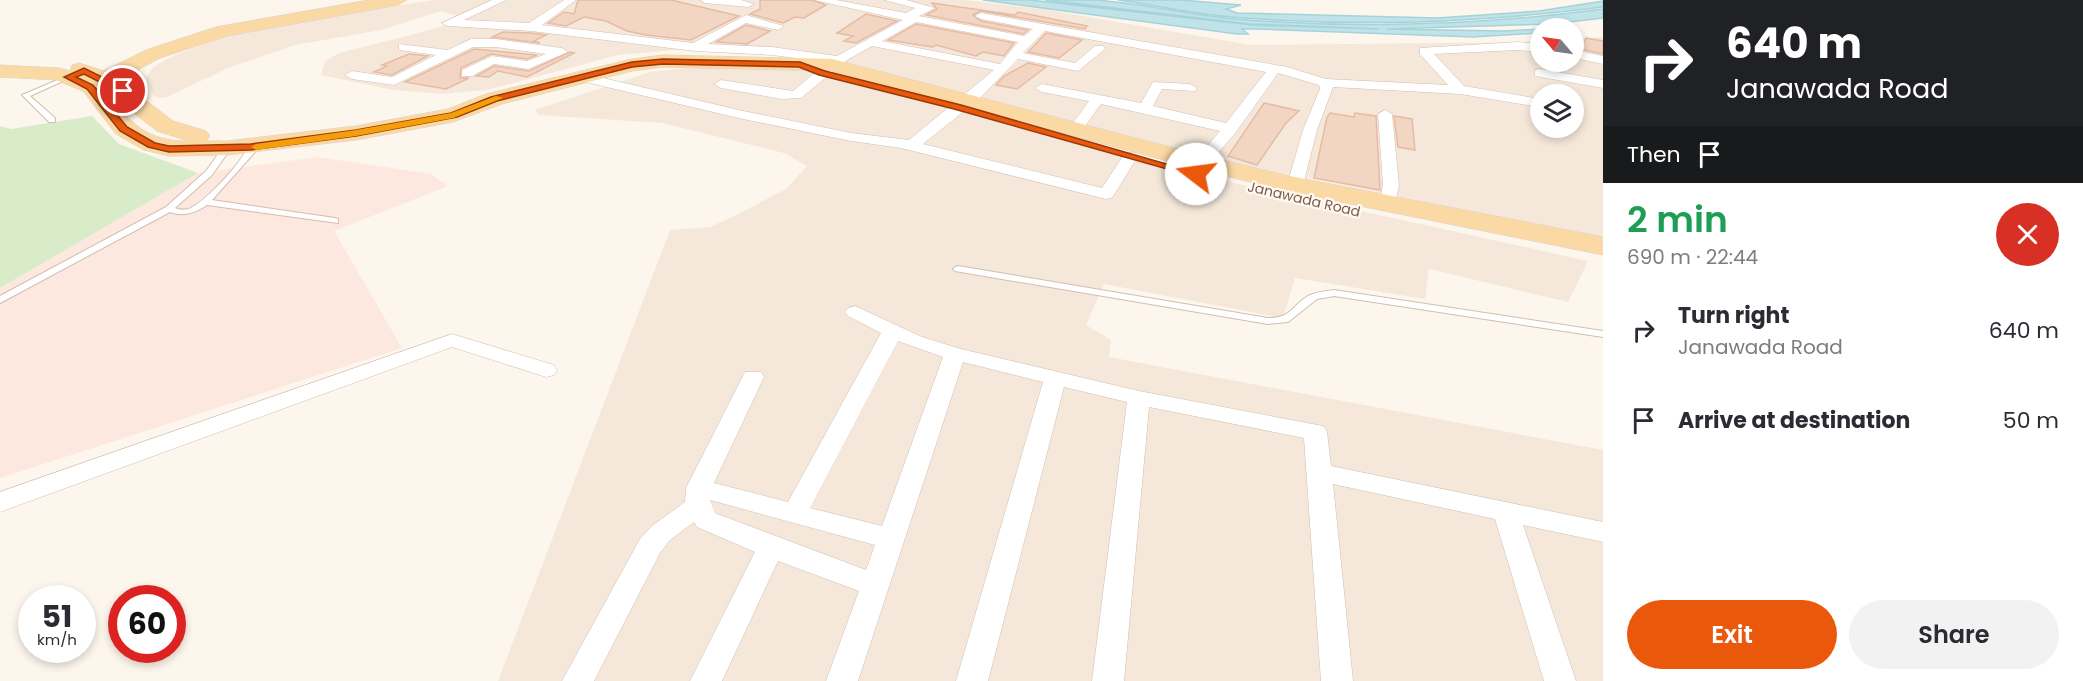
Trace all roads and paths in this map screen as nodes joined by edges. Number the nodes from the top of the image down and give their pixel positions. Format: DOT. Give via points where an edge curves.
graph roads {
  1 [pos="374,0"];
  2 [pos="398,0"];
  3 [pos="501,0"];
  4 [pos="571,0"];
  5 [pos="705,0"];
  6 [pos="819,0"];
  7 [pos="889,0"];
  8 [pos="752,2"];
  9 [pos="925,7"];
  10 [pos="946,10"];
  11 [pos="968,14"];
  12 [pos="911,18"];
  13 [pos="743,19"];
  14 [pos="531,27"];
  15 [pos="1043,27"];
  16 [pos="978,30"];
  17 [pos="606,34"];
  18 [pos="1139,35"];
  19 [pos="965,40"];
  20 [pos="1026,40"];
  21 [pos="873,42"];
  22 [pos="403,47"];
  23 [pos="696,47"];
  24 [pos="952,47"];
  25 [pos="1530,47"];
  26 [pos="1099,49"];
  27 [pos="772,51"];
  28 [pos="562,52"];
  29 [pos="447,53"];
  30 [pos="938,55"];
  31 [pos="1014,55"];
  32 [pos="1584,56"];
  33 [pos="1603,60"];
  34 [pos="1235,62"];
  35 [pos="0,63"];
  36 [pos="823,66"];
  37 [pos="1001,68"];
  38 [pos="1274,69"];
  39 [pos="0,71"];
  40 [pos="467,73"];
  41 [pos="1540,73"];
  42 [pos="352,75"];
  43 [pos="582,77"];
  44 [pos="87,78"];
  45 [pos="1325,83"];
  46 [pos="721,84"];
  47 [pos="1603,84"];
  48 [pos="1042,87"];
  49 [pos="1190,88"];
  50 [pos="1460,90"];
  51 [pos="1098,98"];
  52 [pos="494,99"];
  53 [pos="1530,101"];
  54 [pos="962,103"];
  55 [pos="1144,108"];
  56 [pos="1385,114"];
  57 [pos="52,120"];
  58 [pos="1080,123"];
  59 [pos="1231,129"];
  60 [pos="912,146"];
  61 [pos="251,147"];
  62 [pos="227,148"];
  63 [pos="1130,156"];
  64 [pos="1201,163"];
  65 [pos="1295,185"];
  66 [pos="206,202"];
  67 [pos="1387,204"];
  68 [pos="169,209"];
  69 [pos="334,222"];
  70 [pos="1603,246"];
  71 [pos="1603,261"];
  72 [pos="958,269"];
  73 [pos="0,300"];
  74 [pos="855,312"];
  75 [pos="892,332"];
  76 [pos="1603,334"];
  77 [pos="955,354"];
  78 [pos="546,370"];
  79 [pos="753,376"];
  80 [pos="1055,378"];
  81 [pos="1139,398"];
  82 [pos="1319,472"];
  83 [pos="698,497"];
  84 [pos="0,502"];
  85 [pos="1506,513"];
  86 [pos="794,514"];
  87 [pos="1603,532"];
  88 [pos="891,540"];
  89 [pos="771,547"];
  90 [pos="875,585"];
  91 [pos="578,681"];
  92 [pos="706,681"];
  93 [pos="842,681"];
  94 [pos="972,681"];
  95 [pos="1108,681"];
  96 [pos="1337,681"];
  97 [pos="1560,681"];
  1 -- 44 [label="main road" via="226,26"];
  2 -- 44 [label="main road" via="223,31"];
  3 -- 14 [label="street" via="448,23"];
  4 -- 14 [label="street"];
  5 -- 8 [label="street"];
  6 -- 12 [label="street"];
  7 -- 9 [label="street"];
  8 -- 13 [label="street" via="729,14 746,18"];
  9 -- 10 [label="street"];
  9 -- 12 [label="street"];
  11 -- 15 [label="street"];
  12 -- 16 [label="street"];
  12 -- 21 [label="street"];
  13 -- 23 [label="street"];
  13 -- 27 [label="street" via="778,26 759,39 771,43"];
  14 -- 17 [label="street"];
  15 -- 20 [label="street"];
  15 -- 34 [label="street"];
  16 -- 19 [label="street"];
  16 -- 20 [label="street"];
  17 -- 23 [label="street"];
  17 -- 28 [label="street"];
  18 -- 34 [label="street" via="1198,48"];
  20 -- 31 [label="street"];
  21 -- 30 [label="street"];
  21 -- 36 [label="street"];
  22 -- 29 [label="street"];
  23 -- 27 [label="street"];
  24 -- 30 [label="street"];
  25 -- 50 [label="street" via="1424,51"];
  26 -- 31 [label="street" via="1077,67"];
  27 -- 36 [label="street"];
  28 -- 29 [label="street" via="471,43"];
  28 -- 40 [label="street" via="528,65 492,60"];
  29 -- 42 [label="street" via="394,81"];
  30 -- 37 [label="street"];
  31 -- 37 [label="street"];
  32 -- 33 [label="street"];
  34 -- 38 [label="street"];
  35 -- 44 [label="main road, Janawada Road" via="52,64"];
  36 -- 43 [label="main road, Janawada Road" via="663,62"];
  36 -- 46 [label="street" via="791,96"];
  36 -- 54 [label="main road, Janawada Road"];
  37 -- 54 [label="street"];
  38 -- 45 [label="street"];
  38 -- 59 [label="street"];
  39 -- 44 [label="main road"];
  41 -- 47 [label="street"];
  43 -- 52 [label="main road, Janawada Road"];
  43 -- 60 [label="street" via="743,115"];
  44 -- 52 [label="main road, Janawada Road" via="172,132 187,136 209,137"];
  44 -- 57 [label="lane" via="25,94"];
  44 -- 62 [label="main road, Janawada Road" via="124,129 152,145 169,149"];
  45 -- 50 [label="street"];
  45 -- 65 [label="street" via="1327,89 1310,130"];
  48 -- 51 [label="street"];
  49 -- 55 [label="street" via="1158,86"];
  50 -- 53 [label="street"];
  51 -- 55 [label="street"];
  51 -- 58 [label="street"];
  52 -- 61 [label="main road, Janawada Road" via="453,115"];
  54 -- 60 [label="street"];
  54 -- 63 [label="main road, Janawada Road"];
  54 -- 64 [label="main road, Janawada Road"];
  55 -- 59 [label="street"];
  56 -- 67 [label="street" via="1391,185"];
  59 -- 64 [label="street"];
  60 -- 63 [label="street" via="1106,194"];
  61 -- 62 [label="main road, Janawada Road"];
  61 -- 66 [label="lane" via="251,152"];
  62 -- 68 [label="lane" via="209,173"];
  63 -- 71 [label="main road, Janawada Road" via="1292,198"];
  64 -- 65 [label="main road, Janawada Road"];
  65 -- 67 [label="main road, Janawada Road"];
  66 -- 68 [label="lane" via="182,212"];
  66 -- 69 [label="lane"];
  67 -- 70 [label="main road, Janawada Road"];
  68 -- 73 [label="lane"];
  72 -- 76 [label="lane" via="1268,321 1289,319 1314,297 1334,293"];
  74 -- 75 [label="street"];
  75 -- 77 [label="street"];
  75 -- 86 [label="street"];
  77 -- 80 [label="street"];
  77 -- 88 [label="street"];
  78 -- 84 [label="street" via="452,340"];
  79 -- 83 [label="street"];
  80 -- 81 [label="street"];
  80 -- 94 [label="street"];
  81 -- 82 [label="street" via="1315,432"];
  81 -- 95 [label="street"];
  82 -- 85 [label="street"];
  82 -- 96 [label="street"];
  83 -- 86 [label="street"];
  83 -- 89 [label="street" via="706,520"];
  83 -- 91 [label="street" via="650,546"];
  85 -- 87 [label="street"];
  85 -- 97 [label="street"];
  86 -- 88 [label="street"];
  88 -- 90 [label="street"];
  89 -- 90 [label="street"];
  89 -- 92 [label="street"];
  90 -- 93 [label="street"];
}
